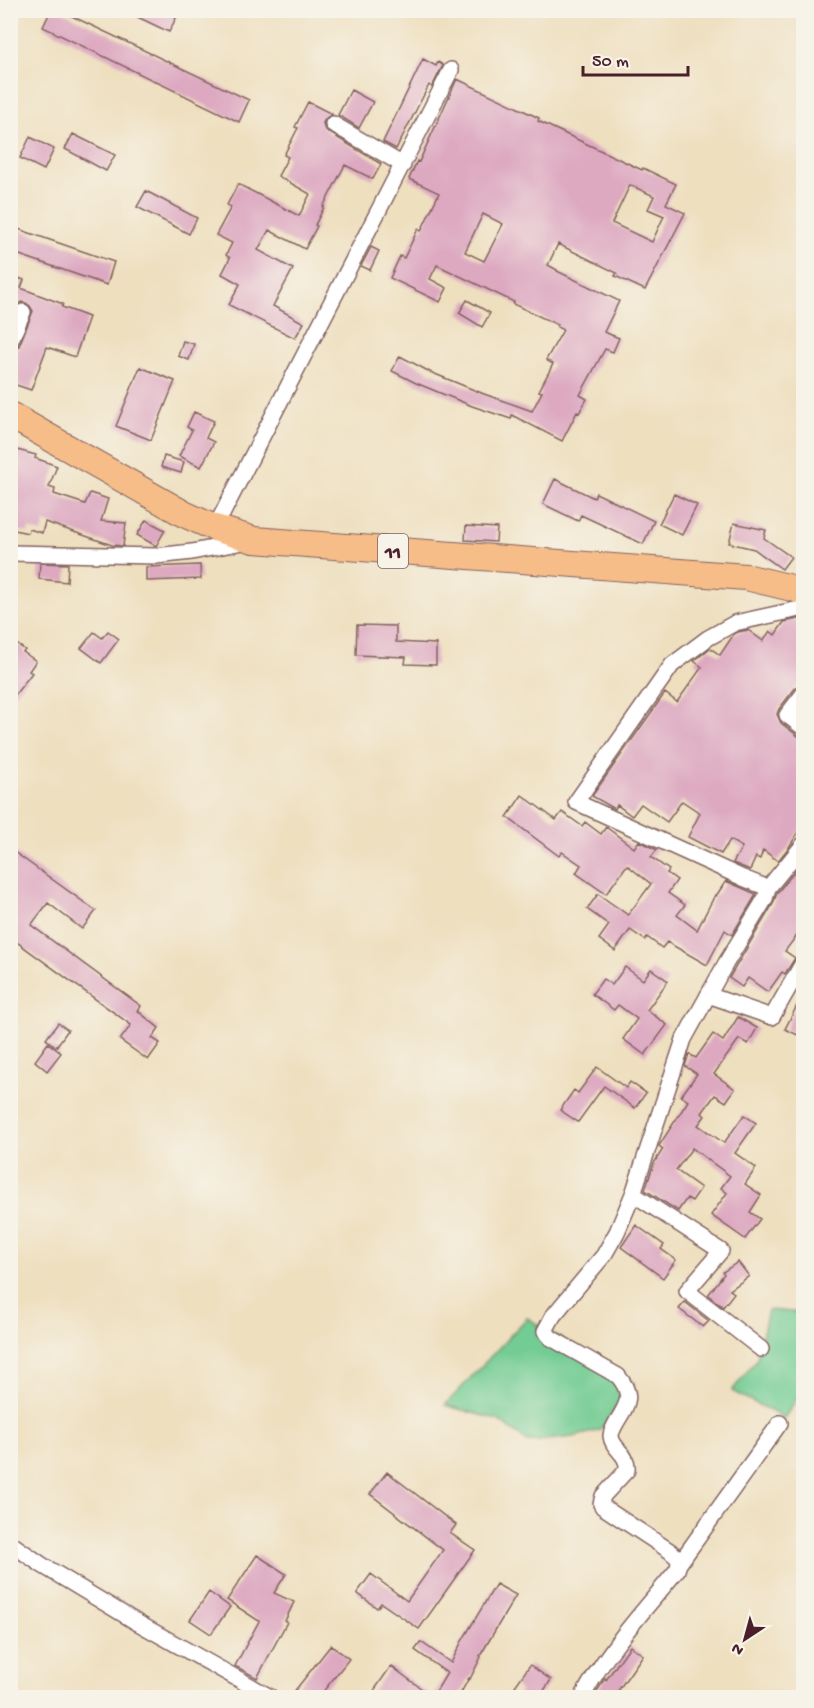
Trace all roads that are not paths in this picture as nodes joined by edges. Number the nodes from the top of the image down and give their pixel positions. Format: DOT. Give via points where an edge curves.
graph roads {
  1 [pos="452,70"];
  2 [pos="333,124"];
  3 [pos="403,165"];
  4 [pos="22,312"];
  5 [pos="10,342"];
  6 [pos="10,416"];
  7 [pos="215,528"];
  8 [pos="254,540"];
  9 [pos="10,553"];
  10 [pos="804,591"];
  11 [pos="804,608"];
  12 [pos="804,693"];
  13 [pos="804,728"];
  14 [pos="804,844"];
  15 [pos="768,888"];
  16 [pos="804,961"];
  17 [pos="708,995"];
  18 [pos="633,1194"];
  19 [pos="761,1349"];
  20 [pos="780,1423"];
  21 [pos="10,1542"];
  22 [pos="679,1564"];
  23 [pos="272,1698"];
  24 [pos="582,1698"];
  1 -- 3 [label="street"];
  2 -- 3 [label="street"];
  3 -- 7 [label="street"];
  4 -- 5 [label="street"];
  6 -- 7 [label="highway, 11"];
  7 -- 8 [label="highway, 11"];
  8 -- 9 [label="street" via="156,556"];
  8 -- 10 [label="highway, 11" via="746,577"];
  11 -- 15 [label="street" via="735,622 672,665 576,802"];
  12 -- 13 [label="street" via="787,715"];
  14 -- 15 [label="street"];
  15 -- 17 [label="street"];
  16 -- 17 [label="street" via="772,1017"];
  17 -- 18 [label="street" via="684,1039"];
  18 -- 19 [label="street" via="721,1251 687,1291"];
  18 -- 22 [label="street" via="604,1255 545,1331 624,1383 629,1397 627,1406 611,1436 628,1465 601,1504 670,1551"];
  20 -- 22 [label="street"];
  21 -- 23 [label="street" via="69,1582"];
  22 -- 24 [label="street" via="611,1652"];
}
